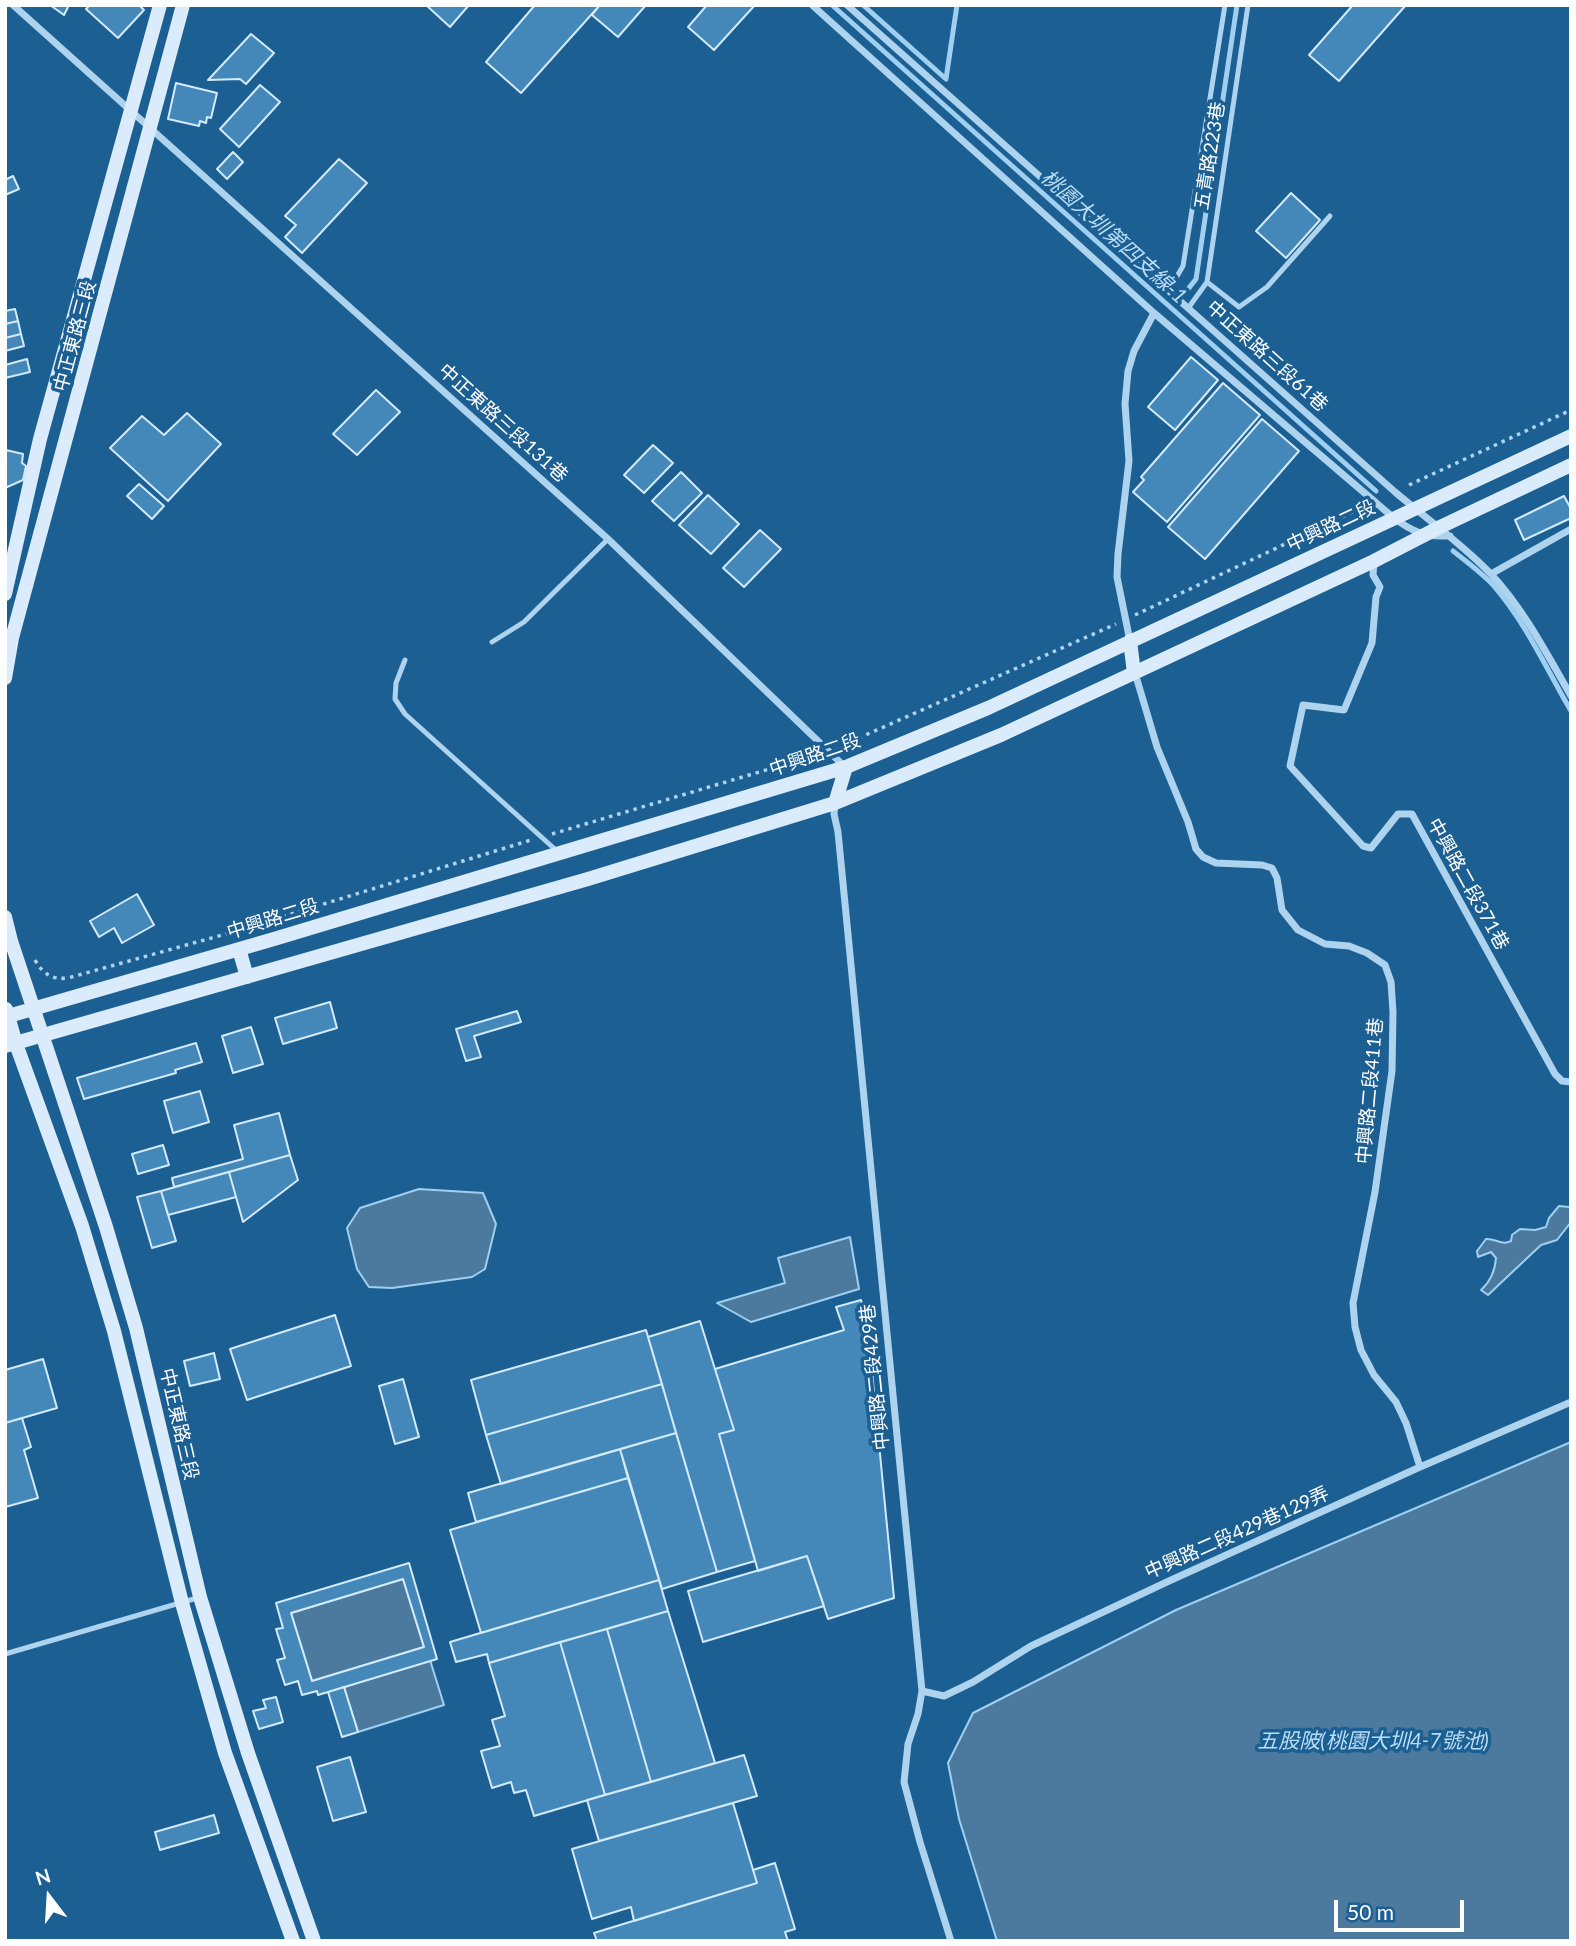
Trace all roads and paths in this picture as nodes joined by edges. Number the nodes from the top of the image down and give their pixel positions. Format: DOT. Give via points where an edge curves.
graph roads {
  1 [pos="13,5"];
  2 [pos="160,5"];
  3 [pos="183,5"];
  4 [pos="812,5"];
  5 [pos="847,5"];
  6 [pos="1225,5"];
  7 [pos="1248,5"];
  8 [pos="131,112"];
  9 [pos="152,128"];
  10 [pos="1330,216"];
  11 [pos="1207,282"];
  12 [pos="1169,290"];
  13 [pos="1189,307"];
  14 [pos="1154,313"];
  15 [pos="1571,410"];
  16 [pos="1571,436"];
  17 [pos="1571,465"];
  18 [pos="1409,485"];
  19 [pos="1414,508"];
  20 [pos="1357,510"];
  21 [pos="1394,517"];
  22 [pos="1571,528"];
  23 [pos="1439,533"];
  24 [pos="608,538"];
  25 [pos="1374,561"];
  26 [pos="1491,574"];
  27 [pos="5,594"];
  28 [pos="1125,620"];
  29 [pos="1130,641"];
  30 [pos="492,642"];
  31 [pos="405,660"];
  32 [pos="1134,673"];
  33 [pos="5,678"];
  34 [pos="1571,696"];
  35 [pos="842,745"];
  36 [pos="816,755"];
  37 [pos="846,767"];
  38 [pos="835,803"];
  39 [pos="541,837"];
  40 [pos="558,852"];
  41 [pos="5,917"];
  42 [pos="239,949"];
  43 [pos="34,958"];
  44 [pos="247,977"];
  45 [pos="34,1009"];
  46 [pos="6,1014"];
  47 [pos="43,1036"];
  48 [pos="10,1045"];
  49 [pos="1571,1082"];
  50 [pos="1571,1402"];
  51 [pos="1420,1467"];
  52 [pos="201,1597"];
  53 [pos="182,1603"];
  54 [pos="5,1654"];
  55 [pos="922,1691"];
  56 [pos="293,1941"];
  57 [pos="314,1941"];
  58 [pos="951,1941"];
  1 -- 8 [label="street, 中正東路三段131巷"];
  2 -- 8 [label="street, 中正東路三段"];
  3 -- 9 [label="street, 中正東路三段"];
  4 -- 14 [label="street"];
  5 -- 12 [label="street, 中正東路三段61巷"];
  6 -- 12 [label="lane, 五青路223巷" via="1183,266"];
  7 -- 11 [label="lane, 五青路223巷"];
  8 -- 9 [label="street, 中正東路三段131巷"];
  8 -- 27 [label="street, 中正東路三段" via="40,439"];
  9 -- 24 [label="street, 中正東路三段131巷"];
  9 -- 33 [label="street, 中正東路三段" via="12,638"];
  10 -- 11 [label="lane" via="1266,287 1239,307"];
  11 -- 13 [label="lane, 五青路223巷"];
  12 -- 13 [label="street, 中正東路三段61巷"];
  13 -- 19 [label="street, 中正東路三段61巷"];
  14 -- 21 [label="street"];
  14 -- 28 [label="street" via="1128,371 1129,461 1117,577"];
  15 -- 18 [label="path"];
  16 -- 19 [label="street, 中興路二段"];
  17 -- 23 [label="street"];
  19 -- 21 [label="street, 中興路二段"];
  19 -- 23 [label="street, 中正東路三段61巷"];
  20 -- 28 [label="path"];
  21 -- 23 [label="street" via="1416,531"];
  21 -- 29 [label="street, 中興路二段"];
  22 -- 26 [label="street"];
  23 -- 25 [label="street"];
  23 -- 26 [label="street"];
  24 -- 30 [label="lane" via="524,622"];
  24 -- 37 [label="street, 中正東路三段131巷"];
  25 -- 32 [label="street"];
  25 -- 49 [label="street, 中興路二段371巷" via="1373,575 1380,587 1372,643 1344,710 1303,705 1290,766 1363,846 1371,848 1398,814 1412,814 1555,1074"];
  26 -- 34 [label="street" via="1535,633"];
  28 -- 29 [label="street"];
  28 -- 35 [label="path"];
  29 -- 32 [label="street"];
  29 -- 37 [label="street, 中興路二段" via="988,708"];
  31 -- 39 [label="lane" via="396,683 396,699 405,713"];
  32 -- 38 [label="street" via="1001,735"];
  32 -- 51 [label="street, 中興路二段411巷" via="1196,849 1216,863 1272,868 1282,910 1298,930 1325,944 1367,953 1385,965 1393,1012 1392,1071 1353,1303 1361,1350 1396,1402"];
  36 -- 39 [label="path"];
  37 -- 38 [label="street"];
  37 -- 40 [label="street, 中興路二段"];
  38 -- 44 [label="street"];
  38 -- 55 [label="street, 中興路二段429巷"];
  39 -- 40 [label="lane"];
  39 -- 43 [label="path" via="68,978 49,976"];
  40 -- 42 [label="street, 中興路二段"];
  41 -- 45 [label="street, 中正東路三段"];
  42 -- 44 [label="street"];
  42 -- 45 [label="street, 中興路二段"];
  44 -- 47 [label="street"];
  45 -- 46 [label="street, 中興路二段"];
  45 -- 47 [label="street, 中正東路三段"];
  46 -- 48 [label="street, 中正東路三段"];
  47 -- 48 [label="street"];
  47 -- 52 [label="street, 中正東路三段" via="136,1328"];
  48 -- 53 [label="street, 中正東路三段" via="82,1226"];
  50 -- 51 [label="street, 中興路二段429巷129弄"];
  51 -- 55 [label="street, 中興路二段429巷129弄" via="1031,1646 944,1696"];
  52 -- 53 [label="lane"];
  52 -- 57 [label="street, 中正東路三段" via="248,1753"];
  53 -- 54 [label="lane"];
  53 -- 56 [label="street, 中正東路三段" via="225,1753"];
  55 -- 58 [label="street, 中興路二段429巷" via="904,1782"];
}
